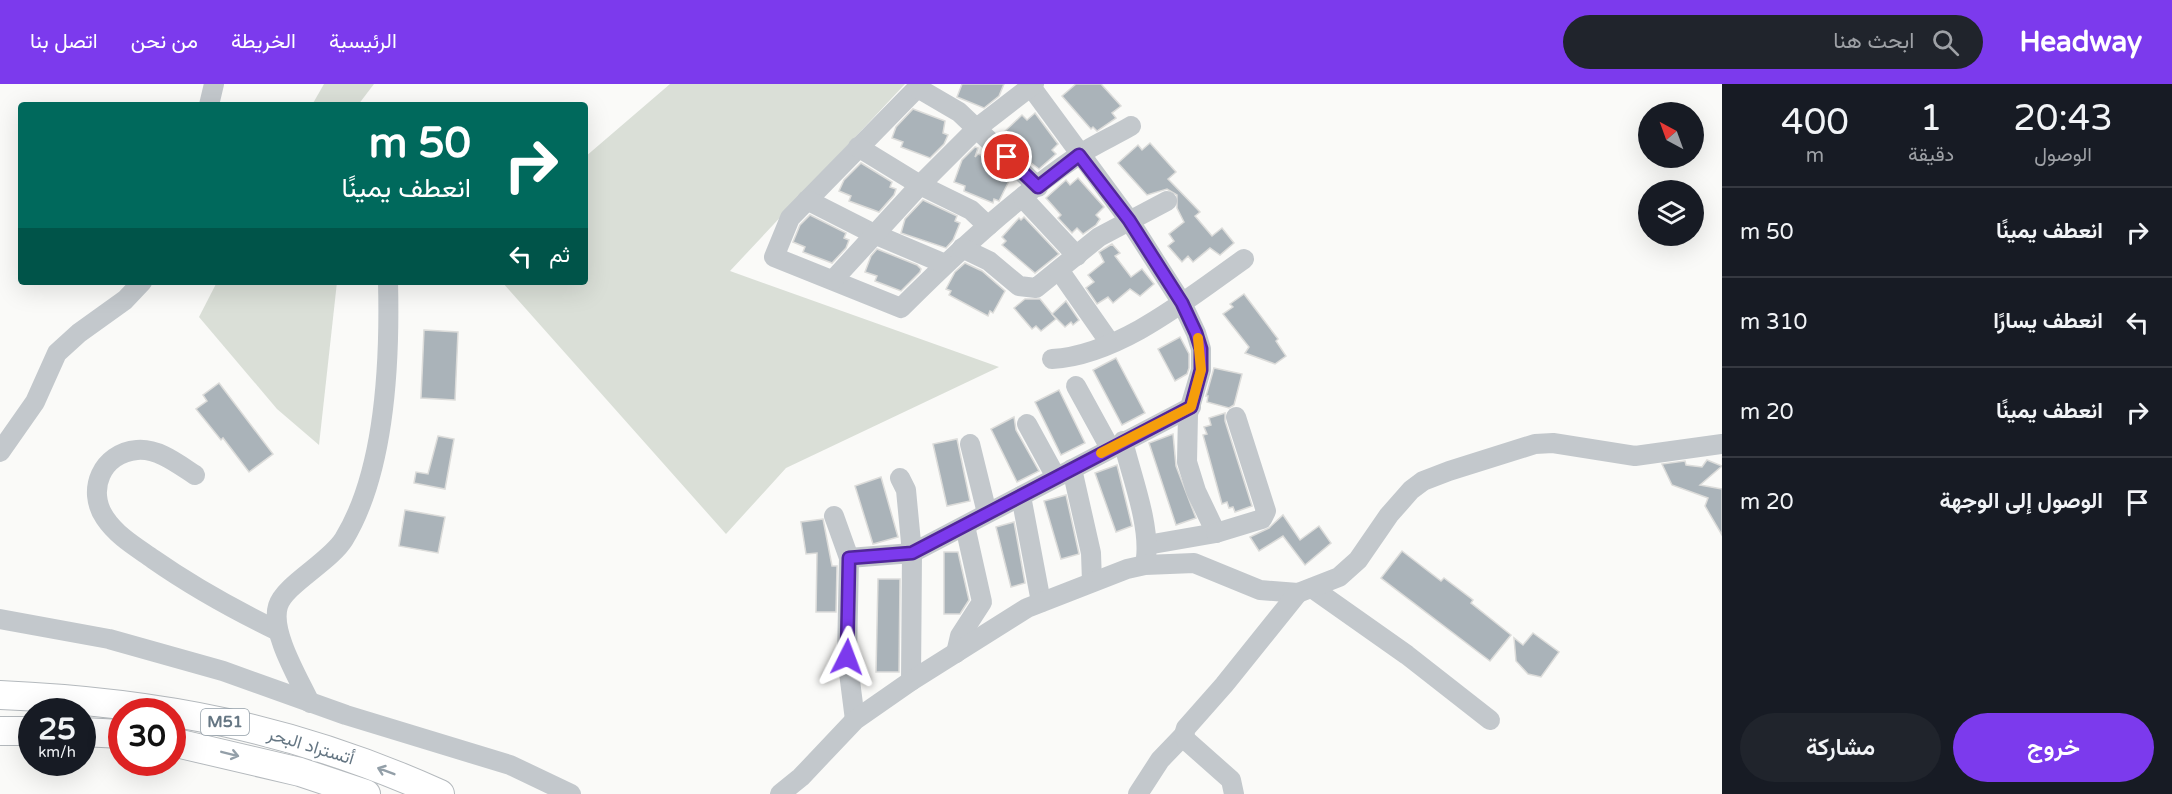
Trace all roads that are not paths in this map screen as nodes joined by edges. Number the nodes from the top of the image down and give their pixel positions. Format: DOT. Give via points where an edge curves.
graph roads {
  1 [pos="214,84"];
  2 [pos="1031,84"];
  3 [pos="920,86"];
  4 [pos="210,102"];
  5 [pos="1131,126"];
  6 [pos="977,128"];
  7 [pos="858,147"];
  8 [pos="1079,155"];
  9 [pos="920,185"];
  10 [pos="1030,192"];
  11 [pos="807,200"];
  12 [pos="1167,201"];
  13 [pos="1129,220"];
  14 [pos="988,226"];
  15 [pos="874,234"];
  16 [pos="962,248"];
  17 [pos="1077,256"];
  18 [pos="1244,259"];
  19 [pos="945,264"];
  20 [pos="1059,270"];
  21 [pos="833,280"];
  22 [pos="139,285"];
  23 [pos="388,285"];
  24 [pos="1182,303"];
  25 [pos="1110,343"];
  26 [pos="1052,359"];
  27 [pos="1076,386"];
  28 [pos="1191,407"];
  29 [pos="1236,417"];
  30 [pos="1027,424"];
  31 [pos="969,444"];
  32 [pos="1116,444"];
  33 [pos="1722,444"];
  34 [pos="0,452"];
  35 [pos="1064,473"];
  36 [pos="195,475"];
  37 [pos="900,478"];
  38 [pos="1021,496"];
  39 [pos="987,513"];
  40 [pos="834,516"];
  41 [pos="965,526"];
  42 [pos="1216,533"];
  43 [pos="912,553"];
  44 [pos="1146,555"];
  45 [pos="849,558"];
  46 [pos="1092,582"];
  47 [pos="1305,591"];
  48 [pos="1041,602"];
  49 [pos="0,619"];
  50 [pos="276,630"];
  51 [pos="956,653"];
  52 [pos="910,681"];
  53 [pos="0,694"];
  54 [pos="310,704"];
  55 [pos="855,720"];
  56 [pos="1490,720"];
  57 [pos="0,731"];
  58 [pos="18,731"];
  59 [pos="1184,735"];
  60 [pos="186,745"];
  61 [pos="366,794"];
  62 [pos="440,794"];
  63 [pos="571,794"];
  64 [pos="780,794"];
  65 [pos="1138,794"];
  66 [pos="1234,794"];
  1 -- 4 [label="street"];
  2 -- 6 [label="street"];
  2 -- 8 [label="street"];
  3 -- 6 [label="street"];
  3 -- 7 [label="street"];
  5 -- 8 [label="street"];
  6 -- 9 [label="street"];
  6 -- 10 [label="street"];
  7 -- 9 [label="street"];
  7 -- 11 [label="street"];
  8 -- 10 [label="street"];
  8 -- 13 [label="street"];
  9 -- 14 [label="street" via="971,210"];
  9 -- 15 [label="street"];
  10 -- 14 [label="street"];
  10 -- 17 [label="street"];
  11 -- 15 [label="street"];
  11 -- 21 [label="street" via="790,218 774,256"];
  12 -- 13 [label="street"];
  13 -- 17 [label="street" via="1099,237"];
  13 -- 24 [label="street"];
  14 -- 16 [label="street"];
  15 -- 19 [label="street"];
  15 -- 21 [label="street"];
  16 -- 19 [label="street"];
  16 -- 20 [label="street" via="989,261 1019,286 1036,288"];
  17 -- 20 [label="street"];
  18 -- 24 [label="street"];
  19 -- 21 [label="street" via="901,308"];
  20 -- 25 [label="street"];
  22 -- 34 [label="street" via="57,352 35,402"];
  23 -- 50 [label="street" via="380,426 365,493 343,540 329,558 284,596 278,606"];
  24 -- 25 [label="street"];
  24 -- 28 [label="street" via="1201,349 1201,370"];
  25 -- 26 [label="street"];
  27 -- 32 [label="street"];
  28 -- 32 [label="street"];
  28 -- 42 [label="street" via="1186,424 1187,462"];
  29 -- 42 [label="street" via="1266,511 1257,522"];
  30 -- 35 [label="street"];
  31 -- 39 [label="street"];
  32 -- 35 [label="street"];
  32 -- 44 [label="street"];
  33 -- 47 [label="street" via="1635,456 1535,444 1440,474 1423,481 1403,497 1358,561 1339,577"];
  35 -- 38 [label="street"];
  35 -- 46 [label="street" via="1091,553"];
  36 -- 50 [label="street" via="158,454 127,452 105,468 96,484 95,499 123,539 196,590"];
  37 -- 43 [label="street" via="906,490"];
  38 -- 39 [label="street"];
  38 -- 48 [label="street"];
  39 -- 41 [label="street"];
  40 -- 45 [label="street"];
  41 -- 43 [label="street"];
  41 -- 51 [label="street" via="982,602 960,636"];
  42 -- 44 [label="street"];
  43 -- 45 [label="street"];
  43 -- 52 [label="street"];
  44 -- 46 [label="street"];
  44 -- 47 [label="street" via="1194,563 1260,590"];
  45 -- 55 [label="street" via="847,657"];
  46 -- 48 [label="street"];
  47 -- 56 [label="street" via="1407,655"];
  47 -- 59 [label="street" via="1189,722"];
  48 -- 51 [label="street"];
  49 -- 54 [label="street" via="147,648"];
  50 -- 54 [label="street"];
  51 -- 52 [label="street"];
  52 -- 55 [label="street"];
  62 -- 53 [label="highway, أتستراد البحر / M51, one-way" via="337,753 211,718 94,700"];
  54 -- 63 [label="street" via="510,765"];
  55 -- 64 [label="street"];
  57 -- 58 [label="highway"];
  59 -- 65 [label="street"];
  59 -- 66 [label="street" via="1231,780"];
  60 -- 61 [label="highway, أتستراد البحر / M51, one-way" via="300,772"];
}
